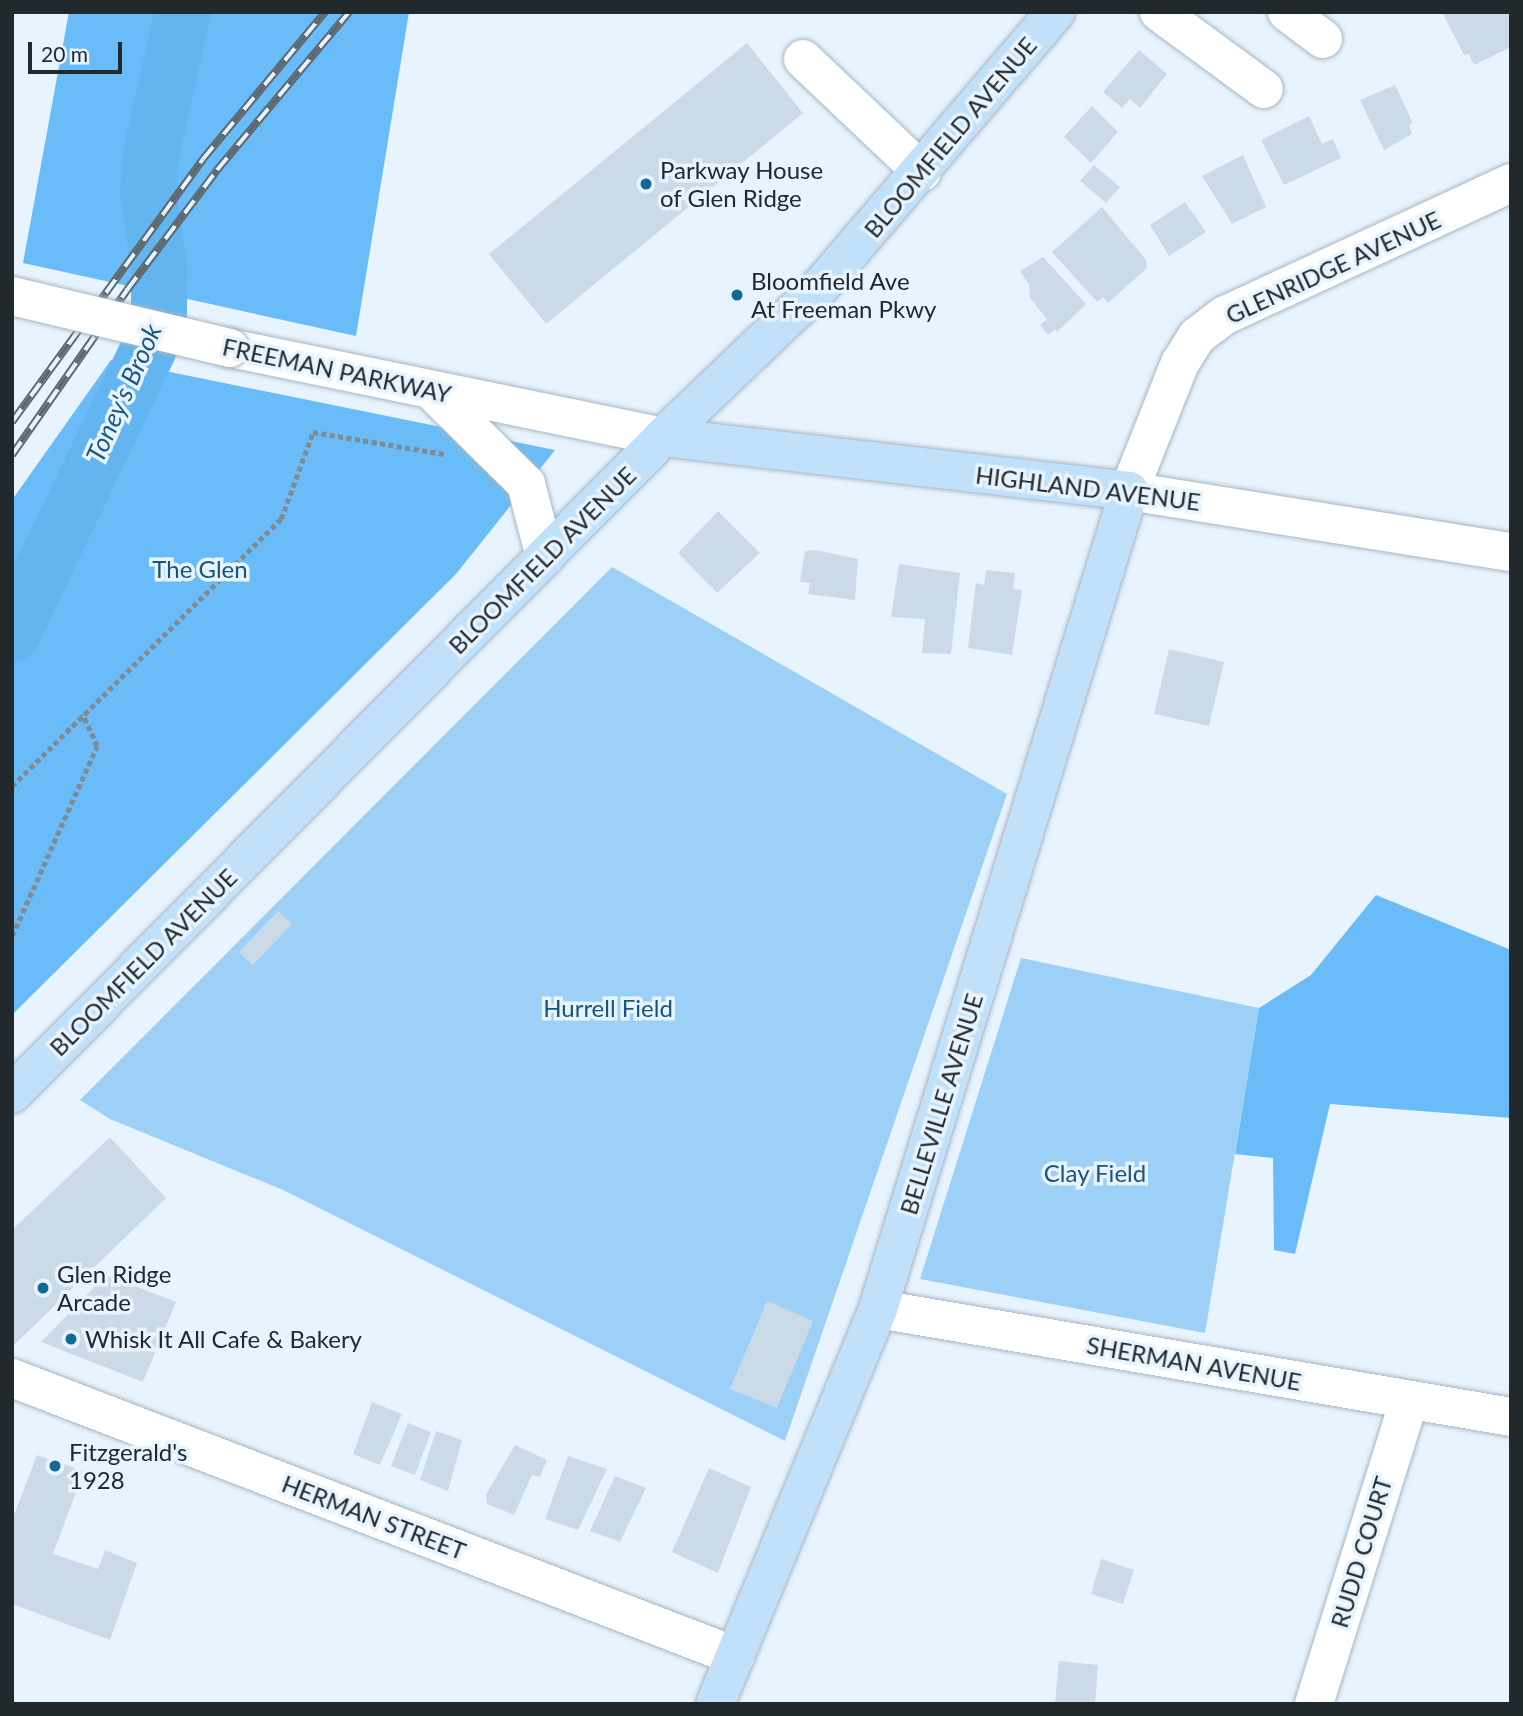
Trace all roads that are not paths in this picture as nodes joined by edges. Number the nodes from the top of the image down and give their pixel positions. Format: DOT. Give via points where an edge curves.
graph roads {
  1 [pos="1056,12"];
  2 [pos="1159,12"];
  3 [pos="1287,12"];
  4 [pos="1323,39"];
  5 [pos="803,59"];
  6 [pos="1264,89"];
  7 [pos="922,172"];
  8 [pos="1511,183"];
  9 [pos="12,296"];
  10 [pos="431,390"];
  11 [pos="663,437"];
  12 [pos="1129,491"];
  13 [pos="1511,552"];
  14 [pos="545,557"];
  15 [pos="12,1094"];
  16 [pos="878,1309"];
  17 [pos="13,1381"];
  18 [pos="1409,1400"];
  19 [pos="1511,1417"];
  20 [pos="735,1656"];
  21 [pos="715,1704"];
  22 [pos="1314,1704"];
  1 -- 7 [label="main road, BLOOMFIELD AVENUE"];
  2 -- 6 [label="street"];
  3 -- 4 [label="street"];
  5 -- 7 [label="street"];
  7 -- 11 [label="main road, BLOOMFIELD AVENUE" via="820,287"];
  8 -- 12 [label="street, GLENRIDGE AVENUE" via="1225,315 1197,337 1180,363"];
  9 -- 10 [label="street, FREEMAN PARKWAY, bridge"];
  10 -- 11 [label="street, FREEMAN PARKWAY"];
  10 -- 14 [label="street" via="526,484"];
  11 -- 12 [label="main road, HIGHLAND AVENUE"];
  11 -- 14 [label="main road, BLOOMFIELD AVENUE"];
  12 -- 13 [label="street, HIGHLAND AVENUE"];
  12 -- 16 [label="main road, BELLEVILLE AVENUE"];
  14 -- 15 [label="main road, BLOOMFIELD AVENUE"];
  16 -- 18 [label="street, SHERMAN AVENUE"];
  16 -- 20 [label="main road, BELLEVILLE AVENUE"];
  17 -- 20 [label="street, HERMAN STREET"];
  18 -- 19 [label="street, SHERMAN AVENUE"];
  18 -- 22 [label="street, RUDD COURT"];
  20 -- 21 [label="main road, BELLEVILLE AVENUE"];
}
